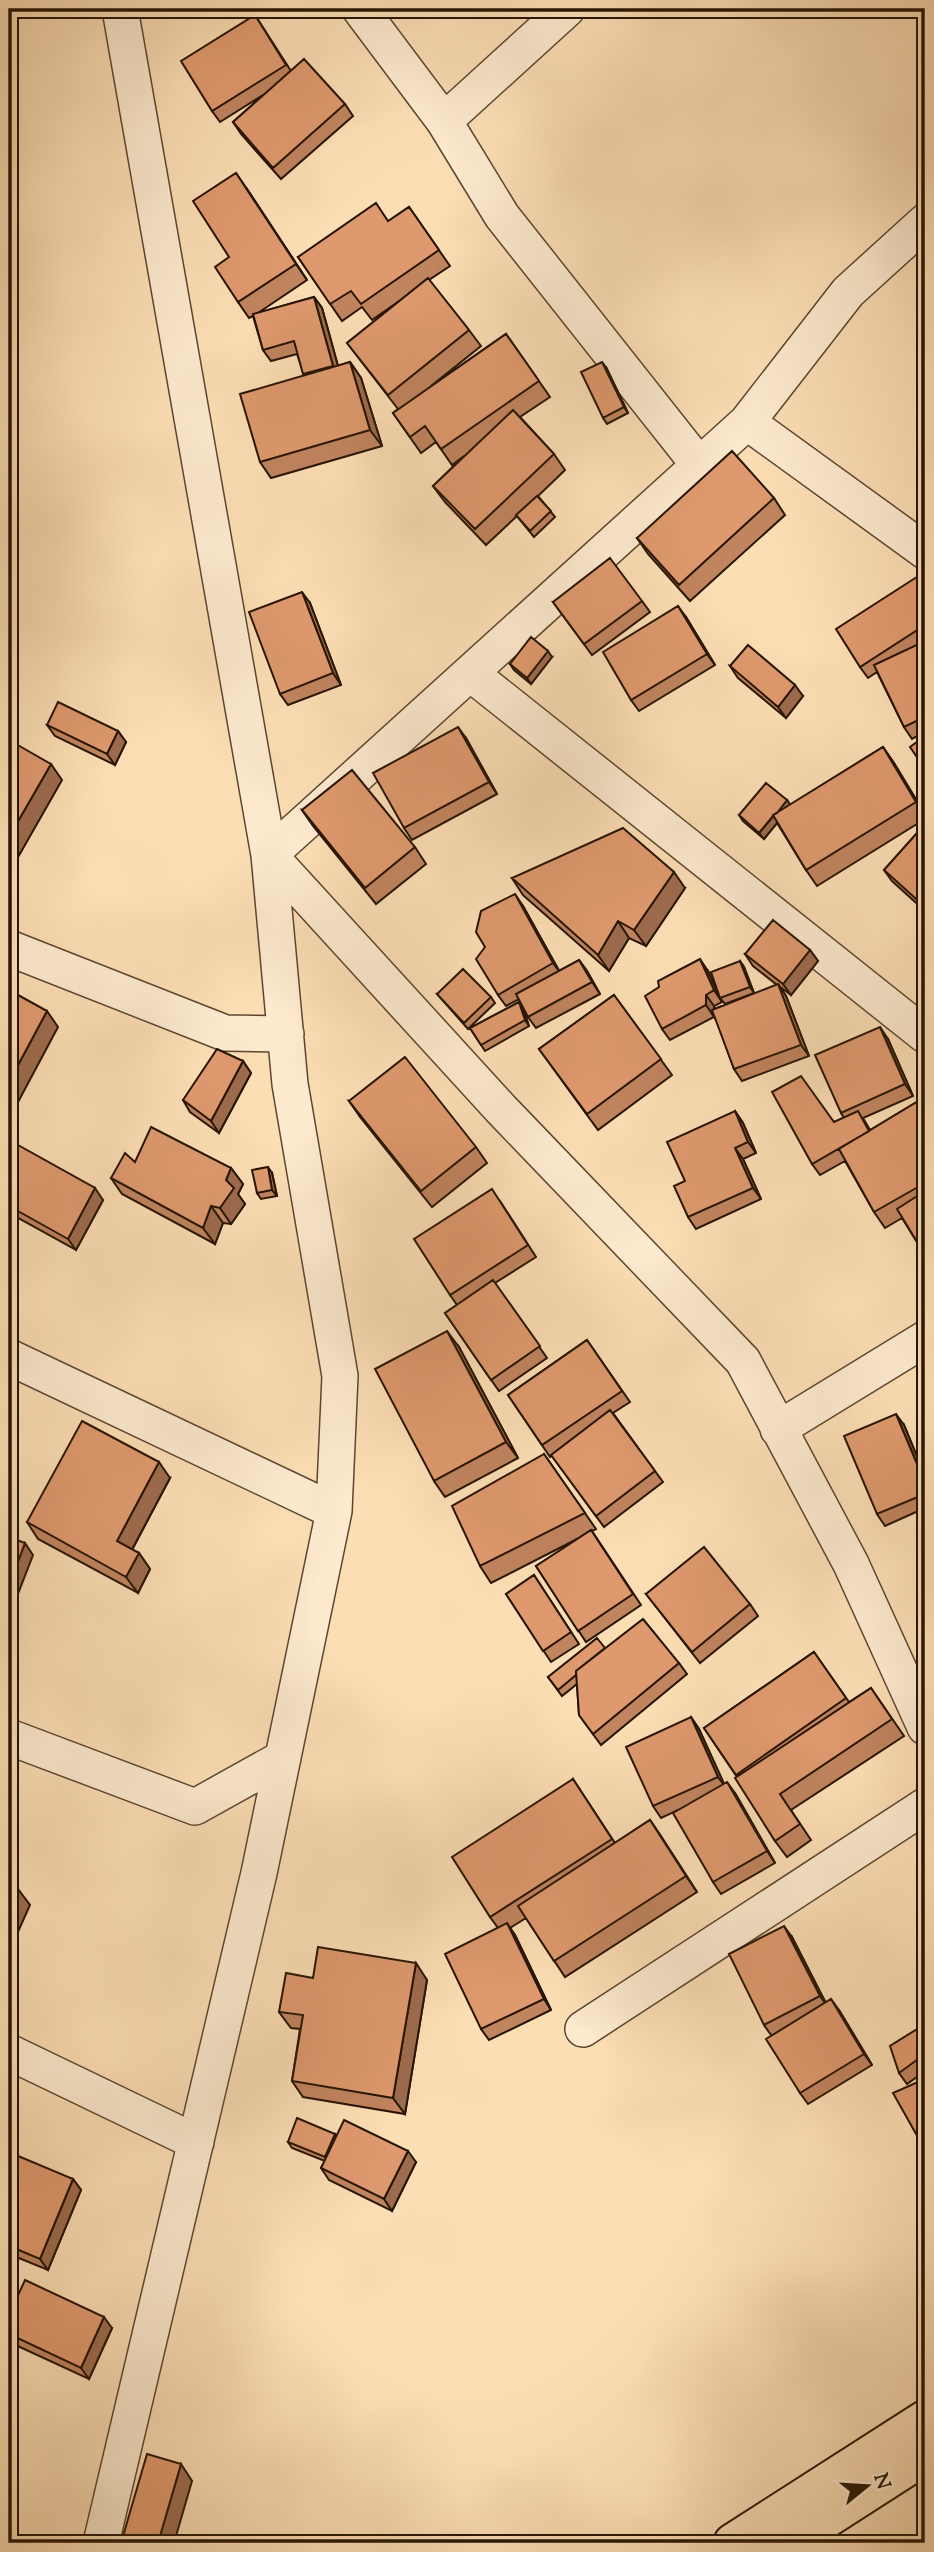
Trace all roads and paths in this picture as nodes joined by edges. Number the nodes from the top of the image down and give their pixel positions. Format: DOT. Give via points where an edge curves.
graph roads {
  1 [pos="120,9"];
  2 [pos="360,9"];
  3 [pos="567,9"];
  4 [pos="444,121"];
  5 [pos="925,222"];
  6 [pos="747,422"];
  7 [pos="699,465"];
  8 [pos="925,551"];
  9 [pos="470,673"];
  10 [pos="269,855"];
  11 [pos="9,948"];
  12 [pos="286,1034"];
  13 [pos="925,1035"];
  14 [pos="925,1339"];
  15 [pos="9,1357"];
  16 [pos="778,1429"];
  17 [pos="334,1511"];
  18 [pos="925,1727"];
  19 [pos="9,1737"];
  20 [pos="283,1758"];
  21 [pos="925,1806"];
  22 [pos="583,2029"];
  23 [pos="9,2052"];
  24 [pos="196,2142"];
  25 [pos="925,2420"];
  26 [pos="925,2455"];
  27 [pos="101,2543"];
  28 [pos="733,2543"];
  29 [pos="788,2543"];
  1 -- 10 [label="street"];
  2 -- 4 [label="street"];
  3 -- 4 [label="street"];
  4 -- 7 [label="street" via="502,216"];
  5 -- 6 [label="street" via="848,292"];
  6 -- 7 [label="street"];
  6 -- 8 [label="street"];
  7 -- 9 [label="street"];
  9 -- 10 [label="street"];
  9 -- 13 [label="street"];
  10 -- 12 [label="street"];
  10 -- 16 [label="street" via="501,1109 743,1361"];
  11 -- 12 [label="street" via="225,1033"];
  12 -- 17 [label="street" via="290,1084 340,1376"];
  14 -- 16 [label="street"];
  15 -- 17 [label="street"];
  16 -- 18 [label="street" via="851,1564"];
  17 -- 20 [label="street"];
  19 -- 20 [label="street" via="195,1807"];
  20 -- 24 [label="street"];
  21 -- 22 [label="street"];
  23 -- 24 [label="street"];
  24 -- 27 [label="street"];
  25 -- 28 [label="main road"];
  26 -- 29 [label="main road"];
}
